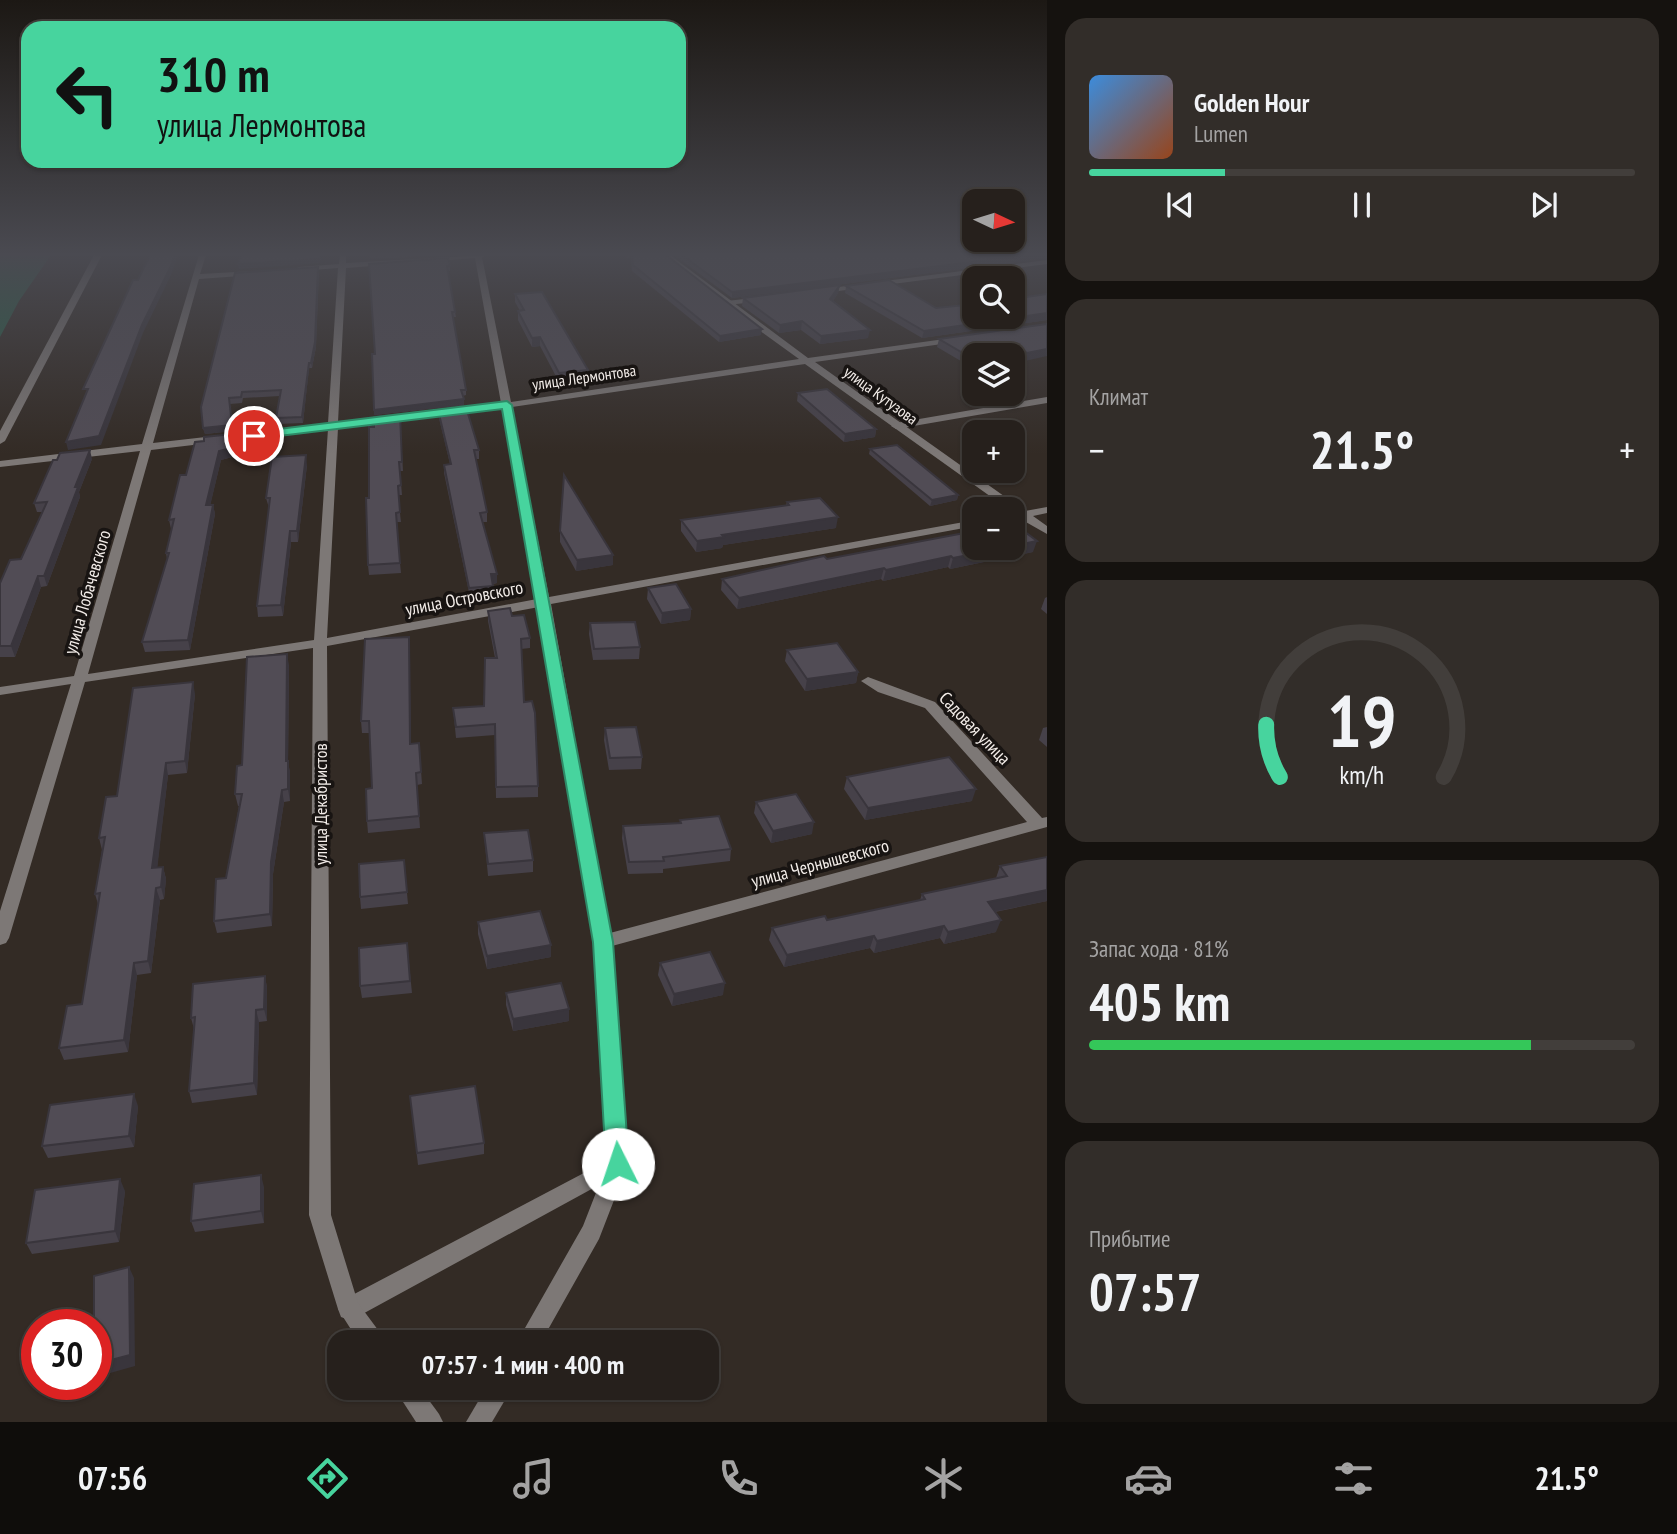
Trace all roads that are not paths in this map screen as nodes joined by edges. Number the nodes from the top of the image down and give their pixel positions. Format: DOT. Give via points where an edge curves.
graph roads {
  1 [pos="63,321"];
  2 [pos="184,321"];
  3 [pos="339,321"];
  4 [pos="491,321"];
  5 [pos="753,321"];
  6 [pos="967,337"];
  7 [pos="807,360"];
  8 [pos="1047,400"];
  9 [pos="507,405"];
  10 [pos="334,426"];
  11 [pos="896,426"];
  12 [pos="0,441"];
  13 [pos="148,449"];
  14 [pos="0,464"];
  15 [pos="994,497"];
  16 [pos="1047,510"];
  17 [pos="1025,514"];
  18 [pos="1025,518"];
  19 [pos="962,525"];
  20 [pos="1047,531"];
  21 [pos="544,601"];
  22 [pos="320,643"];
  23 [pos="79,681"];
  24 [pos="868,681"];
  25 [pos="0,691"];
  26 [pos="1043,824"];
  27 [pos="0,938"];
  28 [pos="603,942"];
  29 [pos="618,1164"];
  30 [pos="349,1310"];
  31 [pos="364,1330"];
  32 [pos="535,1330"];
  33 [pos="415,1400"];
  34 [pos="492,1400"];
  35 [pos="431,1422"];
  36 [pos="478,1422"];
  1 -- 12 [label="street"];
  2 -- 13 [label="street, улица Лобачевского"];
  3 -- 10 [label="street, улица Декабристов"];
  4 -- 9 [label="street"];
  5 -- 7 [label="street, улица Кутузова"];
  6 -- 7 [label="street, улица Лермонтова"];
  7 -- 9 [label="street, улица Лермонтова"];
  7 -- 11 [label="street, улица Кутузова"];
  8 -- 11 [label="street"];
  9 -- 10 [label="street, улица Лермонтова"];
  9 -- 21 [label="street"];
  10 -- 13 [label="street, улица Лермонтова"];
  10 -- 22 [label="street, улица Декабристов"];
  11 -- 15 [label="street, улица Кутузова"];
  13 -- 14 [label="street, улица Лермонтова"];
  13 -- 23 [label="street, улица Лобачевского"];
  16 -- 17 [label="street"];
  18 -- 20 [label="street, улица Кутузова"];
  19 -- 21 [label="street, улица Островского"];
  21 -- 22 [label="street, улица Островского"];
  21 -- 28 [label="street"];
  22 -- 23 [label="street, улица Островского"];
  22 -- 30 [label="street, улица Декабристов" via="320,1215"];
  23 -- 25 [label="street, улица Островского"];
  23 -- 27 [label="street, улица Лобачевского"];
  24 -- 26 [label="street, Садовая улица" via="930,705"];
  26 -- 28 [label="street, улица Чернышевского"];
  28 -- 29 [label="street"];
  29 -- 30 [label="street"];
  29 -- 32 [label="street" via="592,1232"];
  30 -- 31 [label="street, улица Декабристов"];
  33 -- 35 [label="street"];
  34 -- 36 [label="street"];
}
